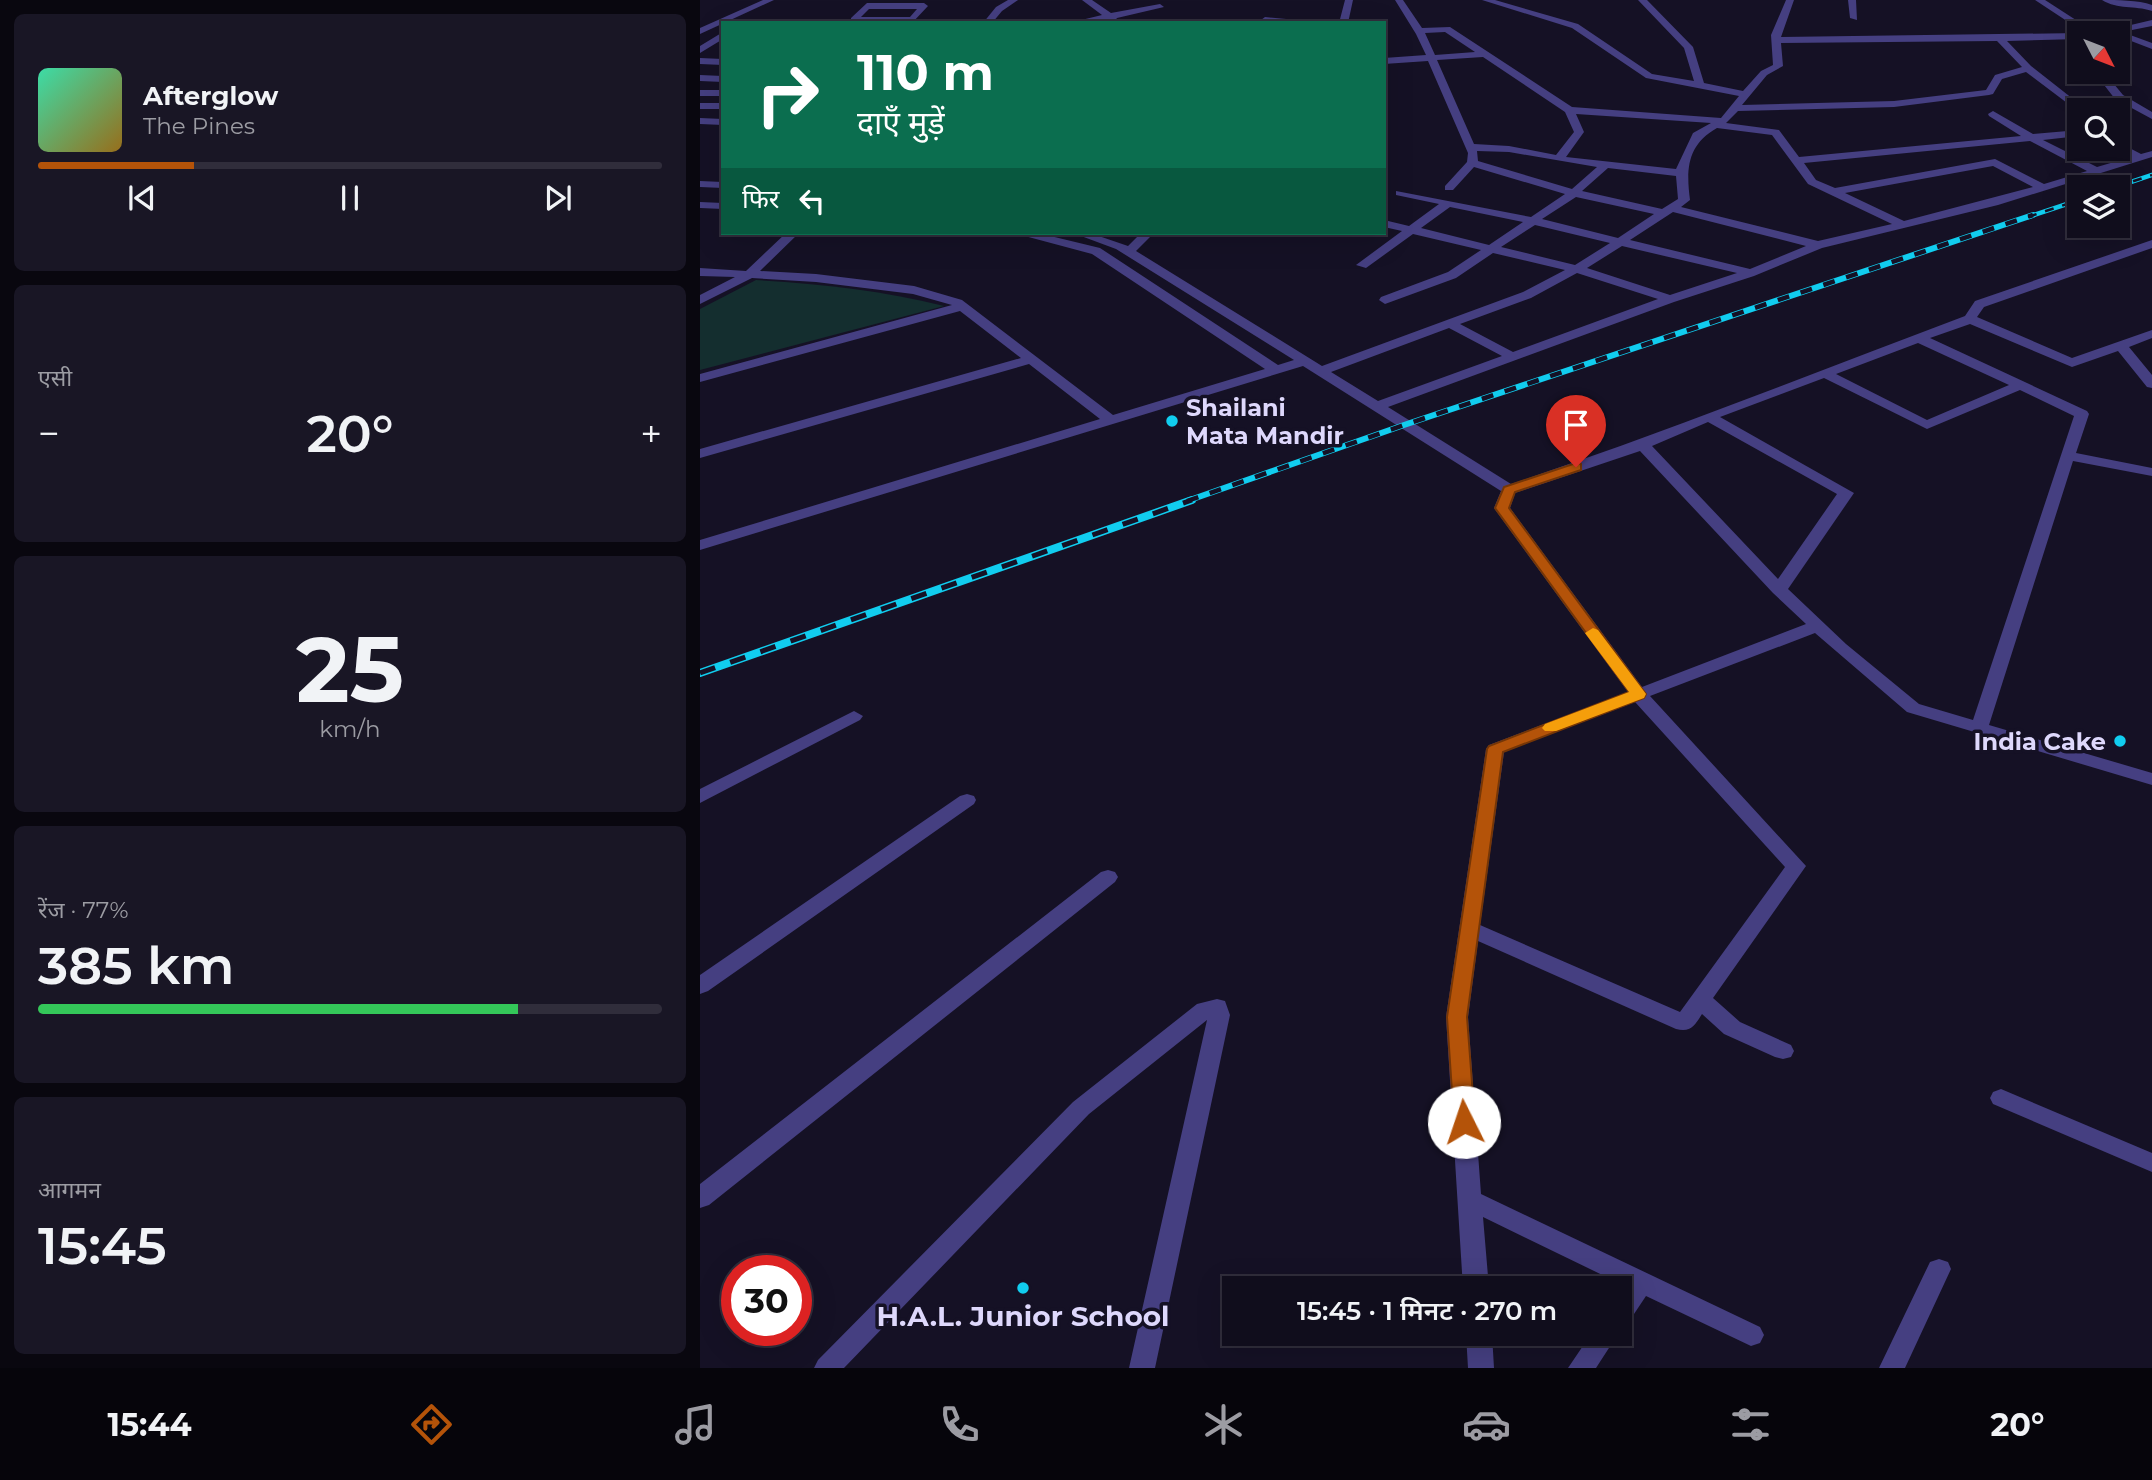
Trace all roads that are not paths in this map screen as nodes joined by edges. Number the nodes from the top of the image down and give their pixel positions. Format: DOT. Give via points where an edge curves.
graph roads {
  1 [pos="757,0"];
  2 [pos="770,0"];
  3 [pos="1014,0"];
  4 [pos="1086,0"];
  5 [pos="1349,0"];
  6 [pos="1399,0"];
  7 [pos="1486,0"];
  8 [pos="1642,0"];
  9 [pos="1790,0"];
  10 [pos="1852,0"];
  11 [pos="2039,0"];
  12 [pos="2106,0"];
  13 [pos="1160,7"];
  14 [pos="2152,8"];
  15 [pos="1108,15"];
  16 [pos="1854,18"];
  17 [pos="724,21"];
  18 [pos="874,21"];
  19 [pos="989,21"];
  20 [pos="1082,21"];
  21 [pos="1116,21"];
  22 [pos="1344,21"];
  23 [pos="2072,21"];
  24 [pos="721,22"];
  25 [pos="2152,23"];
  26 [pos="700,25"];
  27 [pos="2130,28"];
  28 [pos="1419,31"];
  29 [pos="700,32"];
  30 [pos="721,35"];
  31 [pos="721,36"];
  32 [pos="1999,38"];
  33 [pos="2130,38"];
  34 [pos="2067,39"];
  35 [pos="1776,40"];
  36 [pos="2152,46"];
  37 [pos="700,50"];
  38 [pos="1485,54"];
  39 [pos="1431,57"];
  40 [pos="700,61"];
  41 [pos="1386,61"];
  42 [pos="721,62"];
  43 [pos="2028,68"];
  44 [pos="700,78"];
  45 [pos="721,79"];
  46 [pos="2109,84"];
  47 [pos="1700,86"];
  48 [pos="700,93"];
  49 [pos="721,93"];
  50 [pos="1745,94"];
  51 [pos="2067,98"];
  52 [pos="700,106"];
  53 [pos="721,106"];
  54 [pos="1735,108"];
  55 [pos="1569,110"];
  56 [pos="1993,114"];
  57 [pos="2152,116"];
  58 [pos="700,121"];
  59 [pos="721,122"];
  60 [pos="1719,123"];
  61 [pos="2067,128"];
  62 [pos="2030,137"];
  63 [pos="1470,147"];
  64 [pos="2146,156"];
  65 [pos="1559,159"];
  66 [pos="1796,161"];
  67 [pos="1472,163"];
  68 [pos="1605,164"];
  69 [pos="2098,172"];
  70 [pos="1681,173"];
  71 [pos="700,184"];
  72 [pos="721,185"];
  73 [pos="1449,188"];
  74 [pos="2045,188"];
  75 [pos="1834,192"];
  76 [pos="1400,193"];
  77 [pos="1574,193"];
  78 [pos="700,194"];
  79 [pos="721,195"];
  80 [pos="1448,203"];
  81 [pos="700,205"];
  82 [pos="721,206"];
  83 [pos="1667,211"];
  84 [pos="1534,221"];
  85 [pos="1386,223"];
  86 [pos="1901,224"];
  87 [pos="1414,229"];
  88 [pos="791,235"];
  89 [pos="1033,235"];
  90 [pos="1085,235"];
  91 [pos="1143,235"];
  92 [pos="1619,242"];
  93 [pos="2152,244"];
  94 [pos="1818,245"];
  95 [pos="1495,248"];
  96 [pos="1129,251"];
  97 [pos="1362,265"];
  98 [pos="1576,269"];
  99 [pos="700,272"];
  100 [pos="1750,273"];
  101 [pos="749,275"];
  102 [pos="1670,299"];
  103 [pos="700,300"];
  104 [pos="1385,300"];
  105 [pos="963,306"];
  106 [pos="1970,319"];
  107 [pos="1451,324"];
  108 [pos="2152,334"];
  109 [pos="1919,338"];
  110 [pos="2121,346"];
  111 [pos="1513,357"];
  112 [pos="1032,359"];
  113 [pos="1304,361"];
  114 [pos="1275,369"];
  115 [pos="1320,371"];
  116 [pos="1824,373"];
  117 [pos="700,378"];
  118 [pos="2152,384"];
  119 [pos="2020,385"];
  120 [pos="1376,407"];
  121 [pos="1709,417"];
  122 [pos="1111,419"];
  123 [pos="1643,445"];
  124 [pos="700,454"];
  125 [pos="2068,456"];
  126 [pos="2152,472"];
  127 [pos="1509,490"];
  128 [pos="700,545"];
  129 [pos="1779,590"];
  130 [pos="1818,626"];
  131 [pos="1638,694"];
  132 [pos="854,716"];
  133 [pos="1979,728"];
  134 [pos="2152,779"];
  135 [pos="700,797"];
  136 [pos="967,800"];
  137 [pos="1108,877"];
  138 [pos="1470,929"];
  139 [pos="700,986"];
  140 [pos="1701,1000"];
  141 [pos="1783,1051"];
  142 [pos="2001,1098"];
  143 [pos="2152,1163"];
  144 [pos="700,1198"];
  145 [pos="1470,1200"];
  146 [pos="1938,1269"];
  147 [pos="1475,1276"];
  148 [pos="1641,1283"];
  149 [pos="1632,1296"];
  150 [pos="1751,1335"];
  151 [pos="1480,1346"];
  152 [pos="1597,1346"];
  153 [pos="827,1368"];
  154 [pos="1142,1368"];
  155 [pos="1481,1368"];
  156 [pos="1581,1368"];
  157 [pos="1892,1368"];
  1 -- 26 [label="street"];
  2 -- 17 [label="street"];
  3 -- 19 [label="street"];
  4 -- 15 [label="street"];
  5 -- 22 [label="street"];
  6 -- 28 [label="street"];
  7 -- 47 [label="street" via="1575,26 1649,76"];
  8 -- 47 [label="street" via="1688,47"];
  9 -- 35 [label="street"];
  10 -- 16 [label="street"];
  11 -- 23 [label="street"];
  12 -- 14 [label="street"];
  13 -- 15 [label="street"];
  15 -- 20 [label="street"];
  15 -- 21 [label="street"];
  18 -- 18 [label="street" via="912,20 924,6 867,6 854,20"];
  24 -- 29 [label="street"];
  25 -- 27 [label="street"];
  28 -- 38 [label="street" via="1447,29"];
  28 -- 39 [label="street"];
  29 -- 30 [label="street"];
  31 -- 37 [label="street"];
  32 -- 34 [label="street"];
  32 -- 35 [label="street"];
  32 -- 43 [label="street"];
  33 -- 36 [label="street"];
  35 -- 50 [label="street" via="1778,66 1764,73"];
  38 -- 39 [label="street"];
  38 -- 55 [label="street"];
  39 -- 41 [label="street"];
  39 -- 63 [label="street"];
  40 -- 42 [label="street"];
  43 -- 51 [label="street"];
  43 -- 54 [label="street" via="1998,77 1989,92 1955,98"];
  44 -- 45 [label="street"];
  46 -- 57 [label="street" via="2119,97"];
  47 -- 50 [label="street"];
  48 -- 49 [label="street"];
  50 -- 54 [label="street"];
  52 -- 53 [label="street"];
  54 -- 60 [label="street"];
  55 -- 60 [label="street"];
  55 -- 65 [label="street" via="1579,132"];
  56 -- 62 [label="street"];
  58 -- 59 [label="street"];
  60 -- 66 [label="street" via="1775,132"];
  60 -- 70 [label="street" via="1697,135"];
  61 -- 62 [label="street"];
  62 -- 66 [label="street"];
  62 -- 69 [label="street"];
  63 -- 65 [label="street"];
  63 -- 67 [label="street"];
  64 -- 69 [label="street"];
  65 -- 68 [label="street"];
  66 -- 75 [label="street" via="1812,182"];
  67 -- 73 [label="street"];
  67 -- 77 [label="street"];
  68 -- 70 [label="street"];
  68 -- 77 [label="street"];
  69 -- 74 [label="street"];
  70 -- 83 [label="street" via="1684,200"];
  71 -- 72 [label="street"];
  74 -- 75 [label="street" via="1995,162"];
  74 -- 86 [label="street"];
  75 -- 86 [label="street"];
  76 -- 80 [label="street"];
  77 -- 83 [label="street"];
  77 -- 84 [label="street"];
  78 -- 79 [label="street"];
  80 -- 84 [label="street"];
  80 -- 87 [label="street"];
  81 -- 82 [label="street"];
  83 -- 92 [label="street"];
  83 -- 94 [label="street"];
  84 -- 92 [label="street"];
  84 -- 95 [label="street"];
  85 -- 87 [label="street"];
  86 -- 94 [label="street"];
  87 -- 95 [label="street"];
  87 -- 97 [label="street"];
  88 -- 101 [label="street"];
  89 -- 114 [label="street" via="1096,251"];
  90 -- 96 [label="street"];
  91 -- 96 [label="street"];
  92 -- 98 [label="street"];
  92 -- 100 [label="street"];
  93 -- 106 [label="street" via="1979,304"];
  94 -- 100 [label="street"];
  95 -- 98 [label="street"];
  95 -- 104 [label="street" via="1452,275"];
  96 -- 113 [label="street"];
  98 -- 102 [label="street"];
  98 -- 107 [label="street" via="1527,295"];
  99 -- 101 [label="street"];
  100 -- 102 [label="street"];
  101 -- 103 [label="street"];
  101 -- 105 [label="street" via="914,290"];
  102 -- 111 [label="street"];
  105 -- 112 [label="street"];
  105 -- 117 [label="street"];
  106 -- 109 [label="street"];
  106 -- 110 [label="street" via="2072,363"];
  107 -- 111 [label="street"];
  107 -- 115 [label="street"];
  108 -- 110 [label="street"];
  109 -- 116 [label="street"];
  109 -- 119 [label="street"];
  110 -- 118 [label="street"];
  111 -- 120 [label="street"];
  112 -- 122 [label="street"];
  112 -- 124 [label="street"];
  113 -- 114 [label="street"];
  113 -- 115 [label="street"];
  114 -- 122 [label="street"];
  115 -- 120 [label="street"];
  116 -- 119 [label="street" via="1927,425"];
  116 -- 121 [label="street"];
  119 -- 125 [label="street" via="2082,414"];
  120 -- 127 [label="street"];
  121 -- 123 [label="street"];
  121 -- 129 [label="street" via="1846,492"];
  122 -- 128 [label="street"];
  123 -- 127 [label="street"];
  123 -- 129 [label="street"];
  125 -- 126 [label="street"];
  125 -- 133 [label="street"];
  127 -- 131 [label="street" via="1502,508"];
  129 -- 130 [label="street"];
  130 -- 131 [label="street"];
  130 -- 133 [label="street" via="1913,708"];
  131 -- 138 [label="street" via="1495,749"];
  131 -- 140 [label="street" via="1796,866"];
  132 -- 135 [label="street"];
  133 -- 134 [label="street"];
  136 -- 139 [label="street"];
  137 -- 144 [label="street"];
  138 -- 140 [label="street" via="1684,1023"];
  138 -- 145 [label="street" via="1457,1017"];
  140 -- 141 [label="street" via="1732,1028"];
  142 -- 143 [label="street"];
  145 -- 147 [label="street"];
  145 -- 148 [label="street"];
  146 -- 157 [label="street"];
  148 -- 149 [label="street"];
  148 -- 150 [label="street"];
  151 -- 155 [label="street"];
  152 -- 156 [label="street"];
  153 -- 154 [label="street" via="1081,1108 1205,1010 1217,1007 1219,1015"];
}
